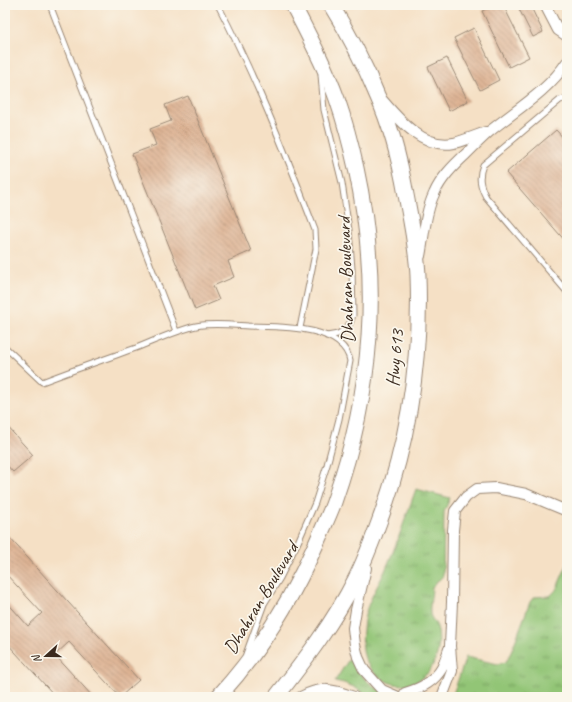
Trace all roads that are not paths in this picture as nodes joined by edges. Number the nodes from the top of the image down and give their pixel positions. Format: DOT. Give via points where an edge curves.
graph roads {
  1 [pos="50,5"];
  2 [pos="218,5"];
  3 [pos="293,5"];
  4 [pos="331,5"];
  5 [pos="545,5"];
  6 [pos="567,36"];
  7 [pos="319,55"];
  8 [pos="567,62"];
  9 [pos="378,96"];
  10 [pos="567,98"];
  11 [pos="490,131"];
  12 [pos="418,274"];
  13 [pos="567,292"];
  14 [pos="300,328"];
  15 [pos="176,331"];
  16 [pos="327,336"];
  17 [pos="5,347"];
  18 [pos="567,510"];
  19 [pos="376,531"];
  20 [pos="450,646"];
  21 [pos="238,676"];
  22 [pos="399,695"];
  23 [pos="218,697"];
  24 [pos="276,697"];
  25 [pos="301,697"];
  26 [pos="354,697"];
  27 [pos="419,697"];
  28 [pos="442,697"];
  1 -- 15 [label="lane"];
  2 -- 14 [label="lane" via="267,108 315,230 316,249"];
  3 -- 7 [label="main road, Dhahran Boulevard"];
  4 -- 9 [label="main road, Hwy 613" via="351,37"];
  5 -- 6 [label="street" via="558,30"];
  7 -- 16 [label="lane" via="324,110 350,230 352,269 350,323 338,334"];
  7 -- 21 [label="main road, Dhahran Boulevard" via="350,141 363,203 371,308 368,356 360,410 348,460 333,504 302,575"];
  8 -- 11 [label="street" via="531,99"];
  9 -- 11 [label="street" via="411,131 434,142 453,143"];
  9 -- 12 [label="main road, Hwy 613" via="402,172"];
  10 -- 13 [label="lane" via="560,100 484,165 479,180 486,197"];
  11 -- 12 [label="street" via="454,165 434,194 427,212"];
  12 -- 19 [label="main road, Hwy 613" via="416,371 406,430"];
  14 -- 15 [label="lane" via="220,324"];
  14 -- 16 [label="lane"];
  15 -- 17 [label="lane" via="42,382"];
  16 -- 21 [label="lane" via="344,348 350,361 327,465 315,503 298,542 264,604"];
  18 -- 20 [label="street" via="526,494 496,488 477,489 466,497 455,511"];
  19 -- 22 [label="street" via="356,610 354,645 364,670 382,690"];
  19 -- 24 [label="main road, Hwy 613" via="355,579 330,622 304,662"];
  20 -- 22 [label="street" via="442,669 428,684"];
  20 -- 28 [label="street" via="452,671"];
  21 -- 23 [label="main road, Dhahran Boulevard"];
  22 -- 27 [label="street" via="412,693"];
  25 -- 26 [label="street" via="324,689"];
}
